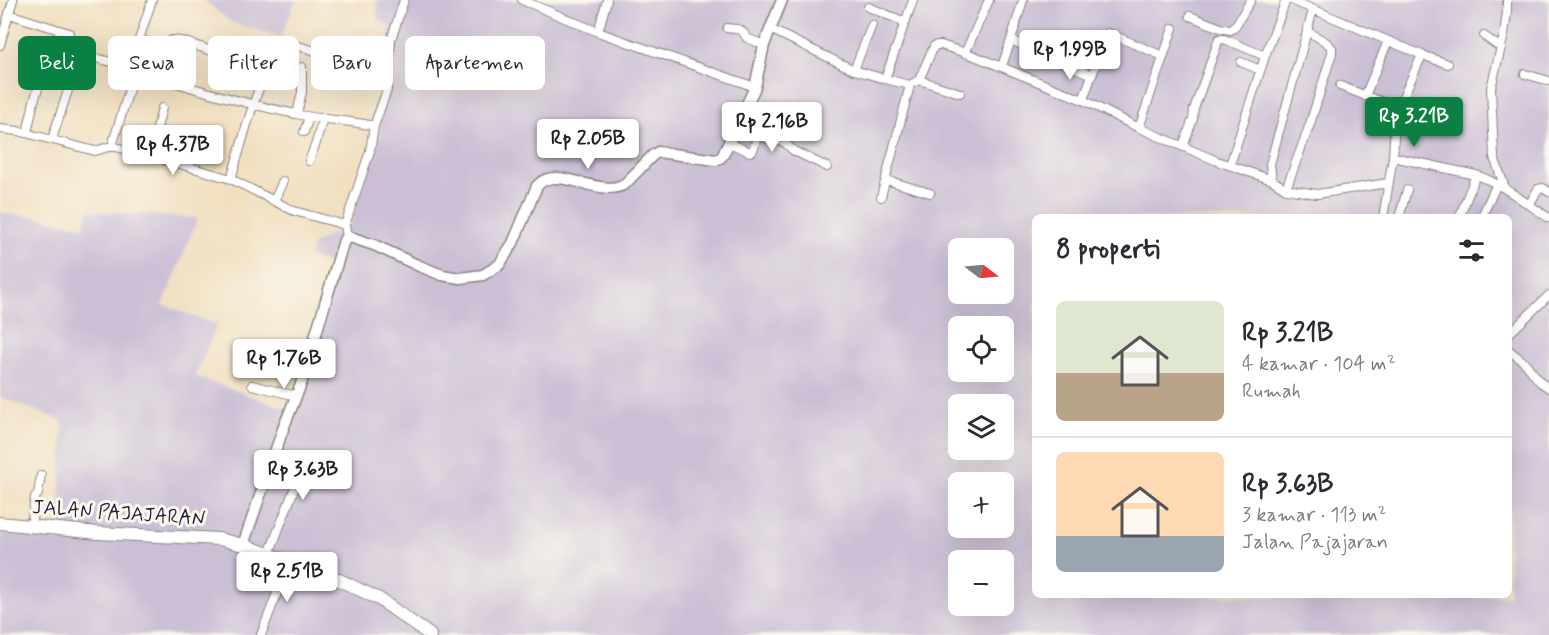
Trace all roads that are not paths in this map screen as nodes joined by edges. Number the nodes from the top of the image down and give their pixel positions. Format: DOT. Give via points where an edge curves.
graph roads {
  1 [pos="13,0"];
  2 [pos="152,0"];
  3 [pos="404,0"];
  4 [pos="522,0"];
  5 [pos="607,0"];
  6 [pos="782,0"];
  7 [pos="913,0"];
  8 [pos="989,0"];
  9 [pos="1023,0"];
  10 [pos="1251,0"];
  11 [pos="1289,0"];
  12 [pos="1507,0"];
  13 [pos="868,7"];
  14 [pos="1314,10"];
  15 [pos="9,14"];
  16 [pos="1190,15"];
  17 [pos="905,22"];
  18 [pos="872,25"];
  19 [pos="727,28"];
  20 [pos="1173,28"];
  21 [pos="770,29"];
  22 [pos="1308,31"];
  23 [pos="598,33"];
  24 [pos="69,36"];
  25 [pos="141,36"];
  26 [pos="392,36"];
  27 [pos="1484,36"];
  28 [pos="1011,40"];
  29 [pos="1388,41"];
  30 [pos="0,45"];
  31 [pos="764,45"];
  32 [pos="1501,48"];
  33 [pos="965,53"];
  34 [pos="1422,55"];
  35 [pos="1163,56"];
  36 [pos="1265,56"];
  37 [pos="1241,62"];
  38 [pos="1448,64"];
  39 [pos="1002,66"];
  40 [pos="302,67"];
  41 [pos="854,70"];
  42 [pos="1260,70"];
  43 [pos="1525,74"];
  44 [pos="1092,75"];
  45 [pos="885,79"];
  46 [pos="919,80"];
  47 [pos="1549,81"];
  48 [pos="910,85"];
  49 [pos="1340,86"];
  50 [pos="755,87"];
  51 [pos="196,88"];
  52 [pos="38,90"];
  53 [pos="69,90"];
  54 [pos="129,90"];
  55 [pos="258,90"];
  56 [pos="387,90"];
  57 [pos="960,93"];
  58 [pos="1365,96"];
  59 [pos="1083,100"];
  60 [pos="253,104"];
  61 [pos="162,108"];
  62 [pos="1398,108"];
  63 [pos="297,114"];
  64 [pos="309,117"];
  65 [pos="323,118"];
  66 [pos="374,126"];
  67 [pos="1139,128"];
  68 [pos="0,129"];
  69 [pos="304,132"];
  70 [pos="27,133"];
  71 [pos="52,139"];
  72 [pos="729,143"];
  73 [pos="112,146"];
  74 [pos="1183,146"];
  75 [pos="150,156"];
  76 [pos="1393,157"];
  77 [pos="309,161"];
  78 [pos="1230,165"];
  79 [pos="827,167"];
  80 [pos="1476,175"];
  81 [pos="231,179"];
  82 [pos="886,180"];
  83 [pos="1272,180"];
  84 [pos="283,181"];
  85 [pos="1388,183"];
  86 [pos="1501,186"];
  87 [pos="1548,188"];
  88 [pos="1286,189"];
  89 [pos="1407,190"];
  90 [pos="930,193"];
  91 [pos="881,197"];
  92 [pos="274,201"];
  93 [pos="1529,205"];
  94 [pos="1384,214"];
  95 [pos="1400,214"];
  96 [pos="1461,214"];
  97 [pos="1484,214"];
  98 [pos="1549,218"];
  99 [pos="345,225"];
  100 [pos="347,238"];
  101 [pos="1549,295"];
  102 [pos="1512,331"];
  103 [pos="1512,353"];
  104 [pos="252,384"];
  105 [pos="1549,388"];
  106 [pos="296,396"];
  107 [pos="304,464"];
  108 [pos="41,475"];
  109 [pos="0,523"];
  110 [pos="31,526"];
  111 [pos="243,545"];
  112 [pos="269,554"];
  113 [pos="289,562"];
  114 [pos="261,635"];
  115 [pos="430,635"];
  1 -- 15 [label="street"];
  2 -- 25 [label="street"];
  3 -- 26 [label="street"];
  4 -- 23 [label="street"];
  5 -- 23 [label="street"];
  6 -- 21 [label="street"];
  7 -- 17 [label="street"];
  8 -- 33 [label="street"];
  9 -- 28 [label="street"];
  10 -- 16 [label="street" via="1231,30"];
  11 -- 14 [label="street"];
  11 -- 36 [label="street"];
  12 -- 32 [label="street"];
  13 -- 17 [label="street"];
  14 -- 22 [label="street"];
  14 -- 29 [label="street"];
  15 -- 24 [label="street"];
  15 -- 30 [label="street"];
  17 -- 45 [label="street"];
  18 -- 41 [label="street"];
  19 -- 31 [label="street" via="741,30 747,38"];
  20 -- 35 [label="street"];
  21 -- 31 [label="street"];
  21 -- 41 [label="street"];
  22 -- 83 [label="street" via="1270,164"];
  22 -- 88 [label="street" via="1326,42 1332,53"];
  23 -- 50 [label="street"];
  27 -- 32 [label="street"];
  28 -- 39 [label="street"];
  28 -- 44 [label="street"];
  29 -- 34 [label="street"];
  29 -- 58 [label="street"];
  31 -- 50 [label="street"];
  32 -- 86 [label="street" via="1491,88 1494,158"];
  33 -- 39 [label="street"];
  33 -- 46 [label="street" via="934,46"];
  34 -- 38 [label="street"];
  34 -- 62 [label="street"];
  35 -- 44 [label="street" via="1108,33"];
  35 -- 67 [label="street"];
  36 -- 42 [label="street"];
  36 -- 74 [label="street" via="1219,39"];
  37 -- 42 [label="street"];
  39 -- 59 [label="street"];
  40 -- 63 [label="street"];
  41 -- 45 [label="street"];
  42 -- 78 [label="street"];
  43 -- 47 [label="street"];
  44 -- 59 [label="street"];
  45 -- 48 [label="street"];
  46 -- 48 [label="street"];
  46 -- 57 [label="street"];
  48 -- 82 [label="street"];
  49 -- 58 [label="street"];
  50 -- 72 [label="street"];
  51 -- 60 [label="street"];
  52 -- 70 [label="street"];
  53 -- 71 [label="street"];
  54 -- 73 [label="street"];
  55 -- 60 [label="street"];
  56 -- 66 [label="street"];
  58 -- 62 [label="street"];
  59 -- 67 [label="street"];
  60 -- 63 [label="street"];
  60 -- 81 [label="street"];
  61 -- 75 [label="street"];
  62 -- 76 [label="street"];
  63 -- 64 [label="street"];
  64 -- 65 [label="street"];
  64 -- 69 [label="street"];
  65 -- 66 [label="street"];
  65 -- 77 [label="street"];
  66 -- 99 [label="street"];
  67 -- 74 [label="street"];
  68 -- 70 [label="street"];
  70 -- 71 [label="street"];
  71 -- 73 [label="street" via="95,151"];
  72 -- 79 [label="street" via="750,152 759,136 784,142"];
  72 -- 100 [label="street" via="716,160 658,152 626,184 612,189 554,178 541,180 509,249 499,265 483,275 442,275 374,245"];
  73 -- 75 [label="street"];
  74 -- 78 [label="street"];
  75 -- 81 [label="street"];
  76 -- 80 [label="street"];
  76 -- 85 [label="street"];
  78 -- 83 [label="street"];
  80 -- 86 [label="street"];
  80 -- 96 [label="street"];
  81 -- 92 [label="street"];
  82 -- 90 [label="street"];
  82 -- 91 [label="street"];
  83 -- 88 [label="street"];
  84 -- 92 [label="street"];
  85 -- 88 [label="street" via="1317,194"];
  85 -- 94 [label="street"];
  86 -- 93 [label="street"];
  86 -- 97 [label="street"];
  87 -- 93 [label="street" via="1538,189"];
  89 -- 95 [label="street"];
  92 -- 99 [label="street" via="294,211"];
  93 -- 98 [label="street"];
  99 -- 100 [label="street"];
  100 -- 106 [label="street"];
  101 -- 102 [label="street"];
  103 -- 105 [label="street"];
  104 -- 106 [label="street"];
  106 -- 111 [label="street"];
  107 -- 112 [label="street"];
  108 -- 110 [label="street"];
  109 -- 110 [label="main road, JALAN PAJAJARAN"];
  110 -- 111 [label="main road, JALAN PAJAJARAN" via="208,537"];
  111 -- 112 [label="main road, JALAN PAJAJARAN"];
  112 -- 113 [label="main road, JALAN PAJAJARAN"];
  113 -- 114 [label="street"];
  113 -- 115 [label="main road, JALAN PAJAJARAN" via="365,591"];
}
